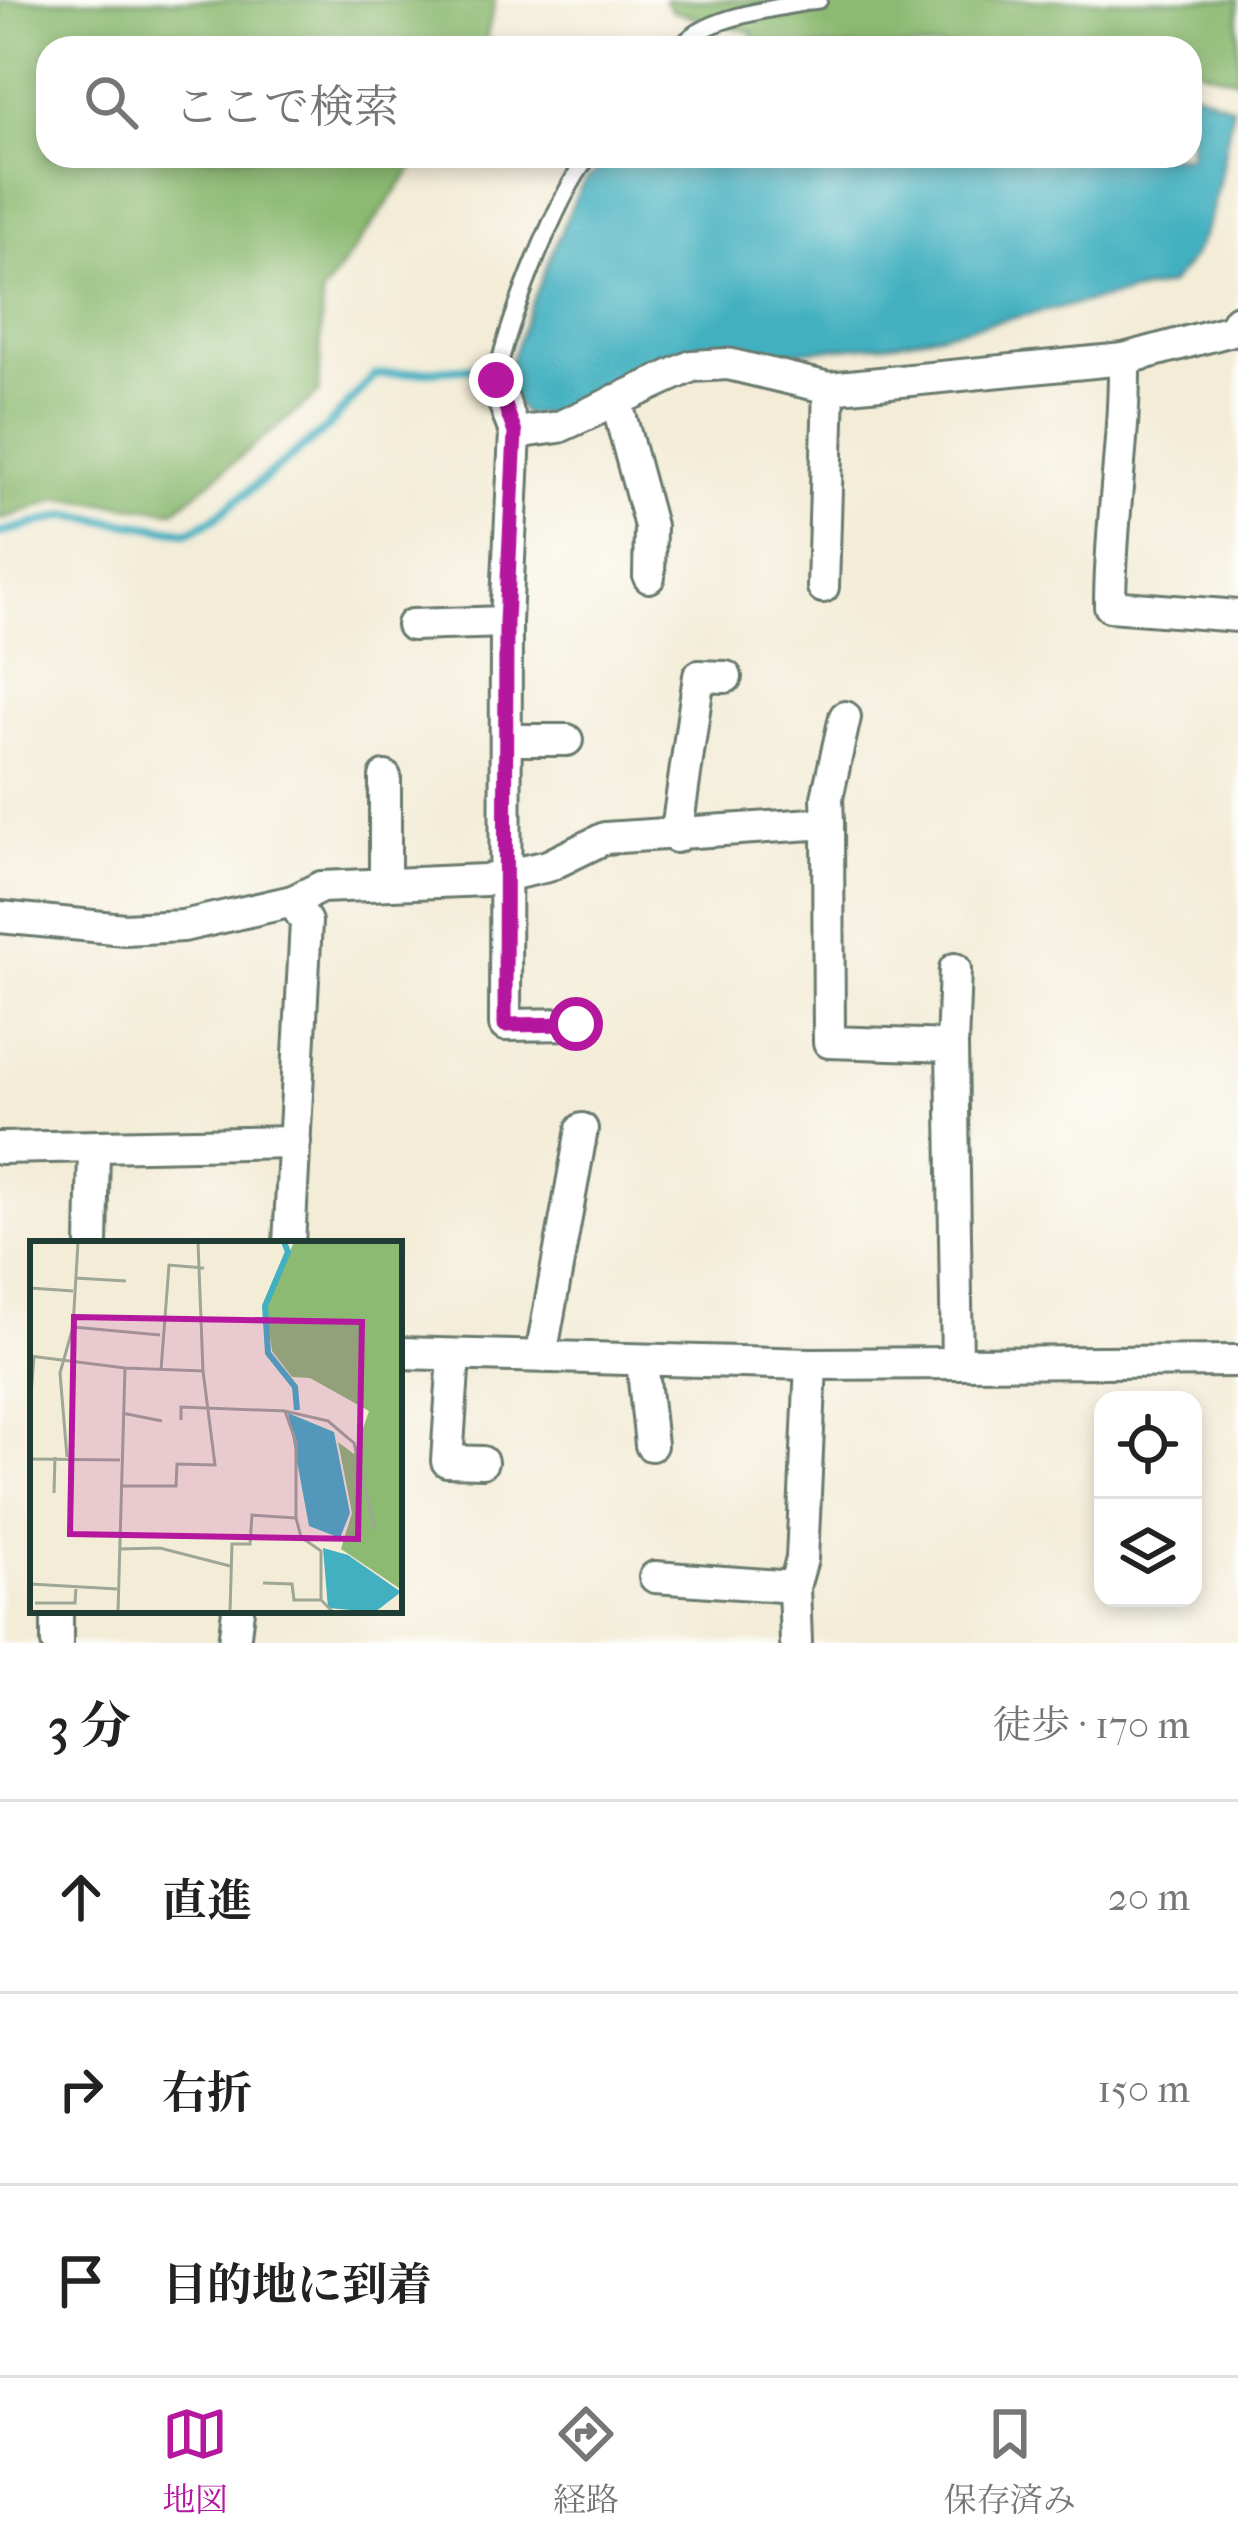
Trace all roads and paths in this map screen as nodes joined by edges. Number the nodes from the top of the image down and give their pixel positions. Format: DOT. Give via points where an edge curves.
graph roads {
  1 [pos="819,0"];
  2 [pos="689,36"];
  3 [pos="579,168"];
  4 [pos="1236,332"];
  5 [pos="1124,359"];
  6 [pos="496,380"];
  7 [pos="829,388"];
  8 [pos="616,400"];
  9 [pos="515,433"];
  10 [pos="649,577"];
  11 [pos="823,587"];
  12 [pos="1238,616"];
  13 [pos="506,622"];
  14 [pos="412,625"];
  15 [pos="726,677"];
  16 [pos="845,717"];
  17 [pos="506,740"];
  18 [pos="567,740"];
  19 [pos="386,777"];
  20 [pos="829,824"];
  21 [pos="676,837"];
  22 [pos="505,875"];
  23 [pos="385,884"];
  24 [pos="292,901"];
  25 [pos="0,916"];
  26 [pos="955,969"];
  27 [pos="576,1024"];
  28 [pos="952,1046"];
  29 [pos="582,1129"];
  30 [pos="296,1142"];
  31 [pos="0,1148"];
  32 [pos="94,1150"];
  33 [pos="92,1241"];
  34 [pos="289,1241"];
  35 [pos="402,1353"];
  36 [pos="454,1356"];
  37 [pos="541,1356"];
  38 [pos="642,1360"];
  39 [pos="1238,1361"];
  40 [pos="957,1363"];
  41 [pos="811,1364"];
  42 [pos="651,1445"];
  43 [pos="482,1462"];
  44 [pos="656,1577"];
  45 [pos="794,1587"];
  46 [pos="238,1613"];
  47 [pos="234,1643"];
  48 [pos="796,1643"];
  1 -- 2 [label="lane" via="745,14"];
  3 -- 6 [label="lane" via="503,343"];
  4 -- 5 [label="street"];
  5 -- 7 [label="street"];
  5 -- 12 [label="street" via="1110,606"];
  6 -- 9 [label="street"];
  7 -- 8 [label="street" via="728,364 692,366"];
  7 -- 11 [label="street" via="838,543"];
  8 -- 9 [label="street" via="559,427"];
  8 -- 10 [label="street" via="665,524"];
  9 -- 13 [label="street"];
  13 -- 14 [label="street"];
  13 -- 17 [label="street"];
  15 -- 21 [label="street" via="699,676"];
  16 -- 20 [label="street"];
  17 -- 18 [label="street"];
  17 -- 22 [label="street"];
  19 -- 23 [label="street"];
  20 -- 21 [label="street"];
  20 -- 28 [label="street" via="829,1042"];
  21 -- 22 [label="street" via="605,838 548,866"];
  22 -- 23 [label="street"];
  22 -- 27 [label="street" via="505,1025"];
  23 -- 24 [label="street" via="321,887"];
  24 -- 25 [label="street" via="183,926 124,929"];
  24 -- 30 [label="street" via="306,922"];
  26 -- 28 [label="street"];
  28 -- 40 [label="street"];
  29 -- 37 [label="street"];
  30 -- 32 [label="street" via="167,1141"];
  30 -- 34 [label="street"];
  31 -- 32 [label="street"];
  32 -- 33 [label="street"];
  35 -- 36 [label="street"];
  36 -- 37 [label="street"];
  36 -- 43 [label="street" via="447,1461"];
  37 -- 38 [label="street"];
  38 -- 41 [label="street"];
  38 -- 42 [label="street"];
  39 -- 40 [label="street"];
  40 -- 41 [label="street"];
  41 -- 45 [label="street"];
  44 -- 45 [label="street"];
  45 -- 48 [label="street"];
  46 -- 47 [label="street"];
}
